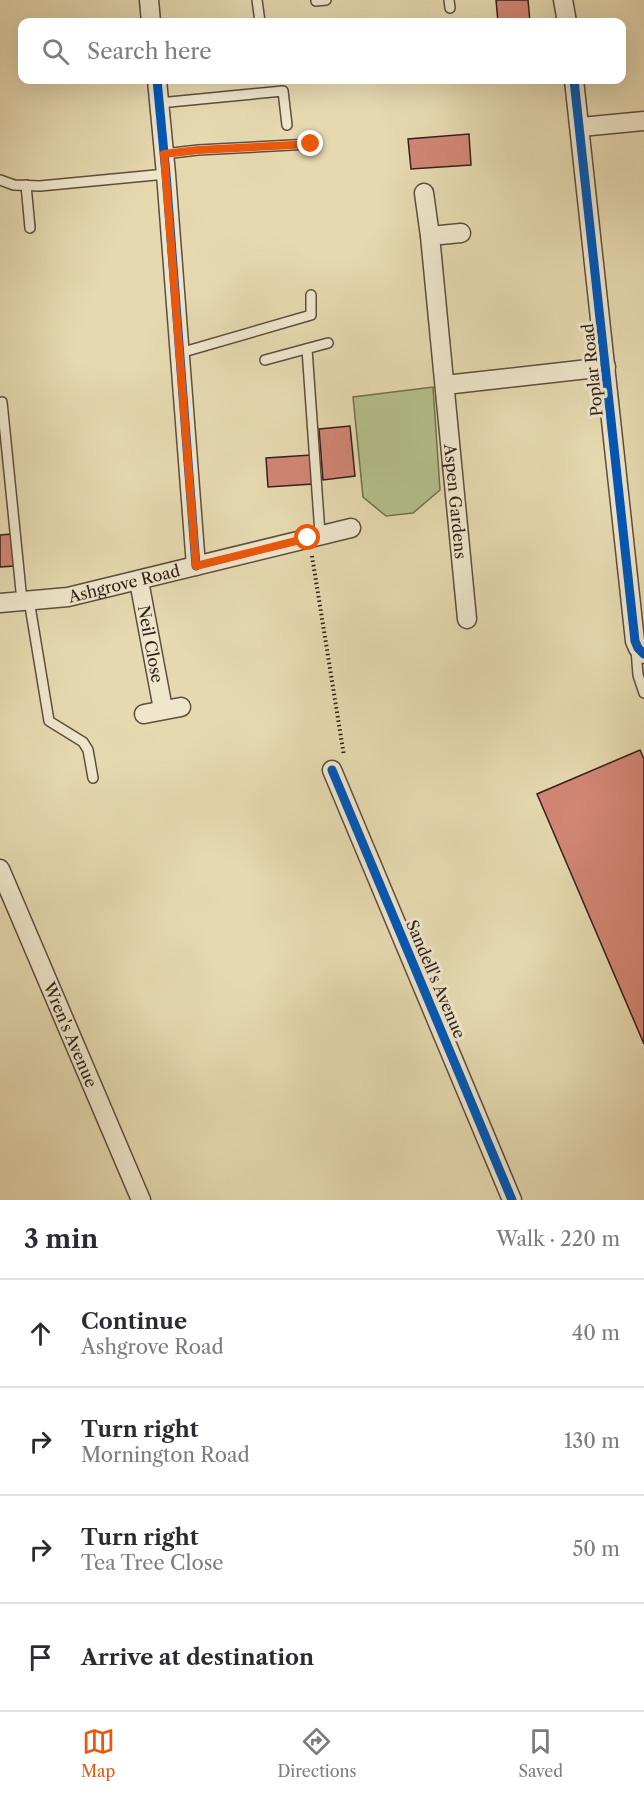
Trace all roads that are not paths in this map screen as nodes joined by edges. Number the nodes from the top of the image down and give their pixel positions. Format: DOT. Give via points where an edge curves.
graph roads {
  1 [pos="149,0"];
  2 [pos="257,0"];
  3 [pos="326,0"];
  4 [pos="564,0"];
  5 [pos="316,1"];
  6 [pos="151,18"];
  7 [pos="259,18"];
  8 [pos="566,18"];
  9 [pos="157,84"];
  10 [pos="575,84"];
  11 [pos="159,103"];
  12 [pos="644,121"];
  13 [pos="287,125"];
  14 [pos="581,128"];
  15 [pos="311,144"];
  16 [pos="164,154"];
  17 [pos="166,174"];
  18 [pos="0,180"];
  19 [pos="26,185"];
  20 [pos="424,193"];
  21 [pos="30,228"];
  22 [pos="461,233"];
  23 [pos="430,236"];
  24 [pos="311,295"];
  25 [pos="327,344"];
  26 [pos="307,349"];
  27 [pos="180,353"];
  28 [pos="265,360"];
  29 [pos="606,367"];
  30 [pos="445,385"];
  31 [pos="2,402"];
  32 [pos="2,418"];
  33 [pos="351,528"];
  34 [pos="314,536"];
  35 [pos="196,566"];
  36 [pos="139,581"];
  37 [pos="25,601"];
  38 [pos="0,603"];
  39 [pos="467,619"];
  40 [pos="639,647"];
  41 [pos="644,693"];
  42 [pos="144,714"];
  43 [pos="332,770"];
  44 [pos="93,778"];
  45 [pos="0,869"];
  46 [pos="141,1200"];
  47 [pos="512,1200"];
  1 -- 6 [label="street"];
  2 -- 7 [label="lane"];
  3 -- 5 [label="lane"];
  4 -- 8 [label="street"];
  9 -- 11 [label="street"];
  10 -- 14 [label="street, Poplar Road"];
  11 -- 13 [label="lane" via="283,91"];
  11 -- 16 [label="street"];
  12 -- 14 [label="street"];
  14 -- 29 [label="street, Poplar Road"];
  15 -- 16 [label="lane"];
  16 -- 17 [label="street"];
  17 -- 19 [label="lane"];
  17 -- 27 [label="street"];
  18 -- 19 [label="lane"];
  19 -- 21 [label="lane"];
  20 -- 23 [label="street, Aspen Gardens"];
  22 -- 23 [label="street"];
  23 -- 30 [label="street, Aspen Gardens"];
  24 -- 27 [label="lane" via="311,315"];
  25 -- 26 [label="lane"];
  26 -- 28 [label="lane"];
  26 -- 34 [label="lane"];
  27 -- 35 [label="street"];
  29 -- 30 [label="street"];
  29 -- 40 [label="street, Poplar Road"];
  30 -- 39 [label="street, Aspen Gardens"];
  31 -- 32 [label="lane"];
  32 -- 37 [label="lane"];
  33 -- 34 [label="street, Ashgrove Road"];
  34 -- 35 [label="street, Ashgrove Road"];
  35 -- 36 [label="street, Ashgrove Road"];
  36 -- 37 [label="street, Ashgrove Road" via="68,597"];
  36 -- 42 [label="street, Neil Close" via="172,708"];
  37 -- 38 [label="street, Ashgrove Road"];
  37 -- 44 [label="lane" via="49,721 82,742 88,750"];
  40 -- 41 [label="lane" via="638,675"];
  43 -- 47 [label="street, Sandell's Avenue"];
  45 -- 46 [label="street, Wren's Avenue"];
}
